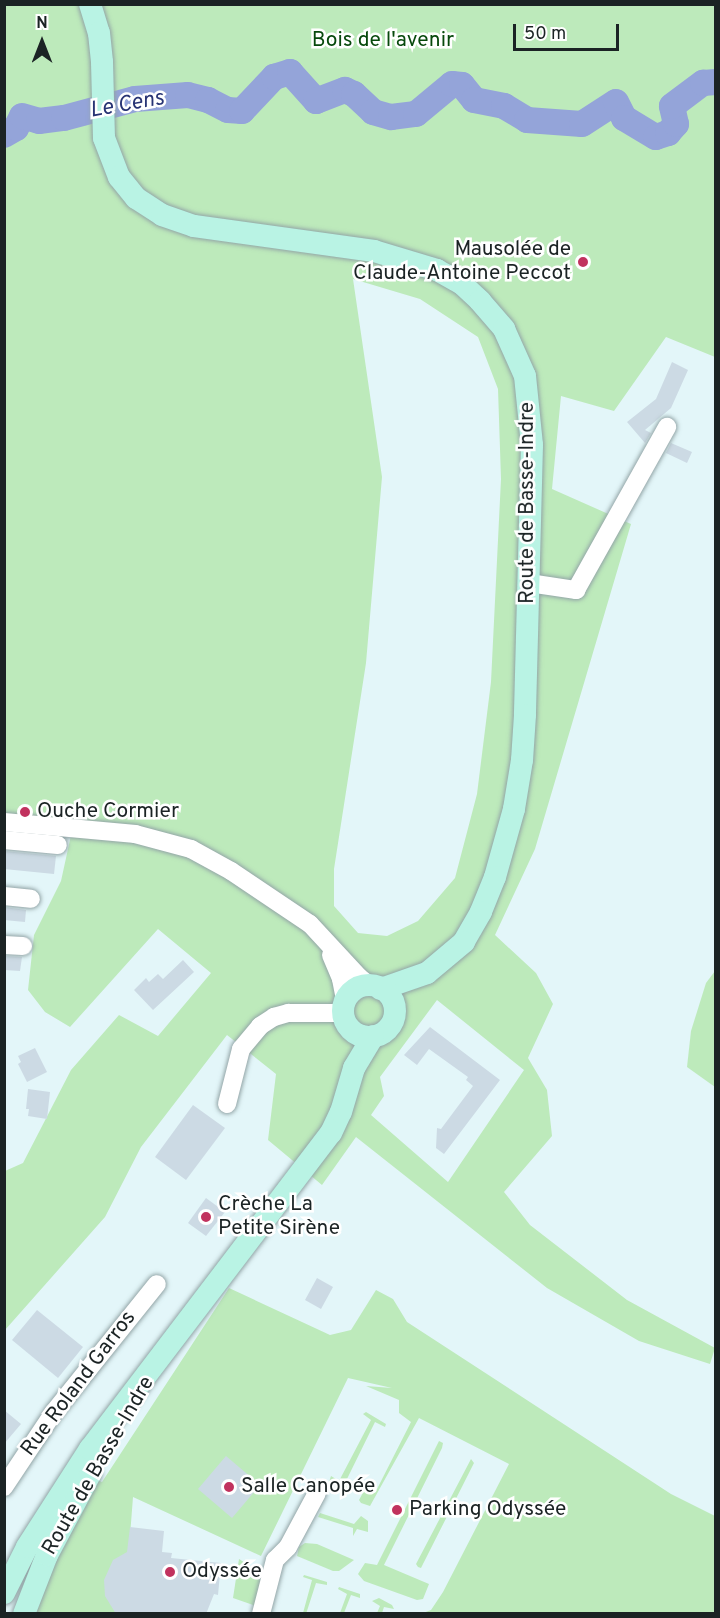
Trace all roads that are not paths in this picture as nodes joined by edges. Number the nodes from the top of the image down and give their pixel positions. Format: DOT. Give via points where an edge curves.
graph roads {
  1 [pos="90,4"];
  2 [pos="667,427"];
  3 [pos="529,583"];
  4 [pos="4,822"];
  5 [pos="4,840"];
  6 [pos="58,845"];
  7 [pos="4,896"];
  8 [pos="31,898"];
  9 [pos="324,940"];
  10 [pos="4,945"];
  11 [pos="23,946"];
  12 [pos="427,974"];
  13 [pos="376,987"];
  14 [pos="346,1014"];
  15 [pos="394,1014"];
  16 [pos="373,1036"];
  17 [pos="354,1068"];
  18 [pos="226,1104"];
  19 [pos="157,1284"];
  20 [pos="164,1352"];
  21 [pos="4,1487"];
  22 [pos="317,1493"];
  23 [pos="4,1593"];
  24 [pos="24,1614"];
  25 [pos="261,1614"];
  1 -- 3 [label="main road, Route de Basse-Indre" via="100,43 102,125 108,153 119,177 136,198 162,215 194,226 407,259 462,284 504,329 518,356 529,398"];
  2 -- 3 [label="street" via="576,590"];
  3 -- 12 [label="main road, Route de Basse-Indre" via="523,749 514,809 481,912 464,942"];
  4 -- 9 [label="street" via="135,834 191,849 293,912"];
  5 -- 6 [label="street"];
  7 -- 8 [label="street"];
  9 -- 13 [label="street" via="358,977"];
  9 -- 14 [label="street" via="336,964"];
  10 -- 11 [label="street"];
  12 -- 13 [label="main road, Route de Basse-Indre"];
  12 -- 15 [label="main road, Route de Basse-Indre"];
  13 -- 14 [label="main road" via="355,989"];
  13 -- 15 [label="main road" via="389,996"];
  14 -- 16 [label="main road" via="363,1036"];
  14 -- 17 [label="main road, Route de Basse-Indre"];
  14 -- 18 [label="street" via="288,1013 260,1026 241,1049"];
  15 -- 16 [label="main road" via="390,1028"];
  16 -- 17 [label="main road, Route de Basse-Indre"];
  17 -- 20 [label="main road, Route de Basse-Indre" via="331,1133"];
  19 -- 21 [label="street, Rue Roland Garros" via="68,1394"];
  20 -- 23 [label="main road, Route de Basse-Indre" via="133,1389 50,1509"];
  20 -- 24 [label="main road, Route de Basse-Indre" via="68,1512"];
  22 -- 25 [label="street" via="295,1536 276,1562"];
}
